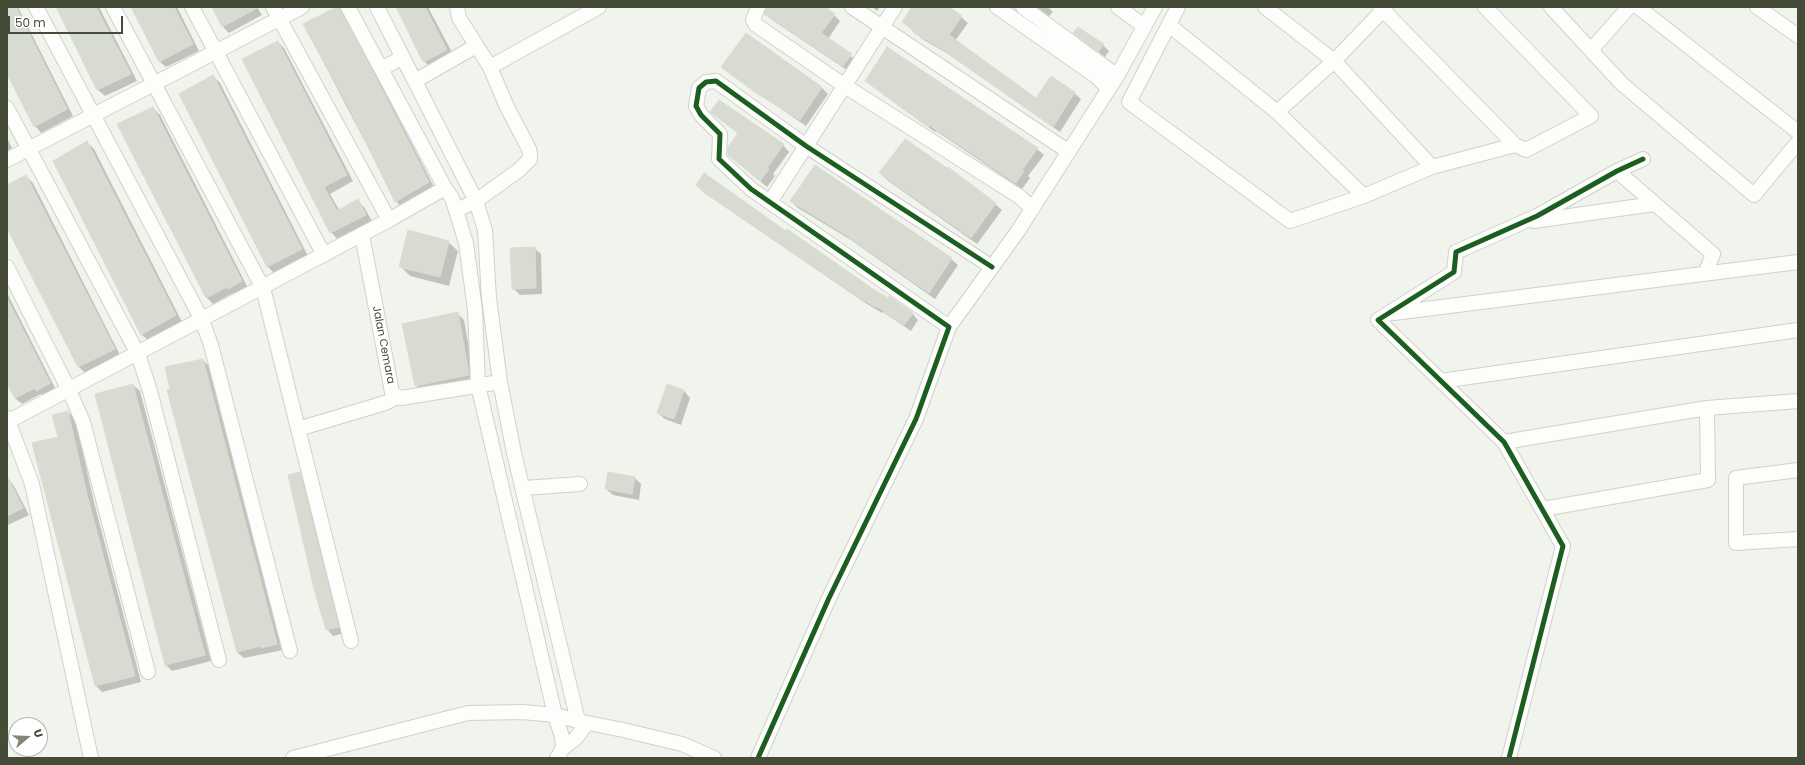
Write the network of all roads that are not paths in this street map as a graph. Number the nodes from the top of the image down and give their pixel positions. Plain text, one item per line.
1 (36, 7) edge
2 (113, 7) edge
3 (192, 7) edge
4 (302, 7) edge
5 (348, 7) edge
6 (377, 7) edge
7 (456, 7) edge
8 (599, 7) edge
9 (758, 7) edge
10 (852, 7) edge
11 (895, 7) edge
12 (997, 7) edge
13 (1023, 7) edge
14 (1118, 7) edge
15 (1155, 7) edge
16 (1264, 7) edge
17 (1485, 7) edge
18 (1551, 7) edge
19 (1629, 7) edge
20 (1638, 7) edge
21 (1757, 7) edge
22 (1383, 8) edge
23 (276, 13) edge
24 (1173, 17) edge
25 (1014, 19) junction
26 (882, 28) junction
27 (1143, 28) junction
28 (1798, 36) edge
29 (1160, 42) junction
30 (476, 46) junction
31 (1591, 50) junction
32 (216, 51) junction
33 (402, 57) junction
34 (1334, 61) junction
35 (490, 67) junction
36 (381, 69) junction
37 (1117, 76) junction
38 (415, 81) junction
39 (154, 83) junction
40 (845, 86) junction
41 (1109, 88) junction
42 (7, 108) edge
43 (1276, 112) junction
44 (92, 116) junction
45 (1798, 132) edge
46 (1798, 142) edge
47 (1515, 144) junction
48 (806, 146) junction
49 (28, 149) junction
50 (1068, 152) junction
51 (1643, 159) dead end
52 (7, 160) edge
53 (1432, 167) junction
54 (1617, 171) junction
55 (445, 188) junction
56 (1364, 196) junction
57 (476, 201) junction
58 (770, 202) junction
59 (1654, 204) junction
60 (1032, 208) junction
61 (457, 210) junction
62 (389, 220) junction
63 (1521, 223) junction
64 (362, 235) junction
65 (324, 255) junction
66 (1798, 262) edge
67 (7, 267) edge
68 (992, 267) junction
69 (1705, 274) junction
70 (263, 288) junction
71 (1389, 313) junction
72 (202, 320) junction
73 (949, 327) junction
74 (1798, 330) edge
75 (138, 354) junction
76 (1441, 381) junction
77 (500, 382) junction
78 (478, 385) junction
79 (69, 390) junction
80 (397, 397) junction
81 (1798, 401) edge
82 (1707, 408) junction
83 (8, 420) edge
84 (298, 429) junction
85 (1504, 442) junction
86 (1798, 470) edge
87 (580, 484) dead end
88 (524, 488) junction
89 (1543, 509) junction
90 (1798, 539) edge
91 (351, 641) dead end
92 (290, 651) dead end
93 (218, 660) dead end
94 (148, 672) dead end
95 (555, 714) junction
96 (582, 722) junction
97 (561, 754) edge
98 (91, 758) edge
99 (293, 758) edge
100 (714, 758) edge
101 (758, 758) edge
102 (1509, 758) edge

1 - 44 street
2 - 39 street
3 - 32 street
4 - 23 street
5 - 36 street
6 - 33 street
7 - 30 street
8 - 35 street
9 - 40 street
10 - 26 street
11 - 26 street
12 - 25 street
13 - 25 street
13 - 37 street
14 - 27 street
15 - 24 street
15 - 27 street
16 - 34 street
17 - 47 street
18 - 31 street
19 - 31 street
20 - 45 street
21 - 28 street
22 - 34 street
22 - 47 street
23 - 32 street
23 - 62 street
24 - 29 street
24 - 43 street
25 - 41 street
26 - 40 street
26 - 50 street
27 - 29 street
27 - 37 street
29 - 56 street
30 - 35 street
30 - 38 street
31 - 46 street
32 - 39 street
32 - 65 street
33 - 36 street
33 - 38 street
34 - 43 street
34 - 53 street
35 - 57 street
36 - 55 street
37 - 41 street
38 - 57 street
39 - 44 street
39 - 70 street
40 - 48 street
40 - 60 street
41 - 50 street
42 - 49 street
43 - 56 street
44 - 49 street
44 - 72 street
47 - 53 street
48 - 58 street
48 - 58 street
48 - 68 street
49 - 52 street
49 - 75 street
50 - 60 street
51 - 54 street
53 - 56 street
54 - 59 street
54 - 63 street
55 - 61 street
55 - 62 street
57 - 61 street
57 - 77 street
58 - 73 street
59 - 63 street
59 - 69 street
60 - 68 street
61 - 78 street
62 - 64 street
63 - 71 street
64 - 65 street
64 - 80 street, Jalan Cemara
65 - 70 street
66 - 69 street
67 - 79 street
68 - 73 street
69 - 71 street
70 - 72 street
70 - 84 street
71 - 76 street
72 - 75 street
72 - 92 street
73 - 101 street
74 - 76 street
75 - 79 street
75 - 93 street
76 - 85 street
77 - 78 street, Jalan Cemara
77 - 88 street
78 - 80 street, Jalan Cemara
78 - 95 street
79 - 83 street
79 - 94 street
80 - 84 street
81 - 82 street
82 - 85 street
82 - 89 street
83 - 98 street
84 - 91 street
85 - 89 street
86 - 90 street
87 - 88 street
88 - 96 street
89 - 102 street
95 - 96 street
95 - 97 street
95 - 99 street
96 - 97 street
96 - 100 street

